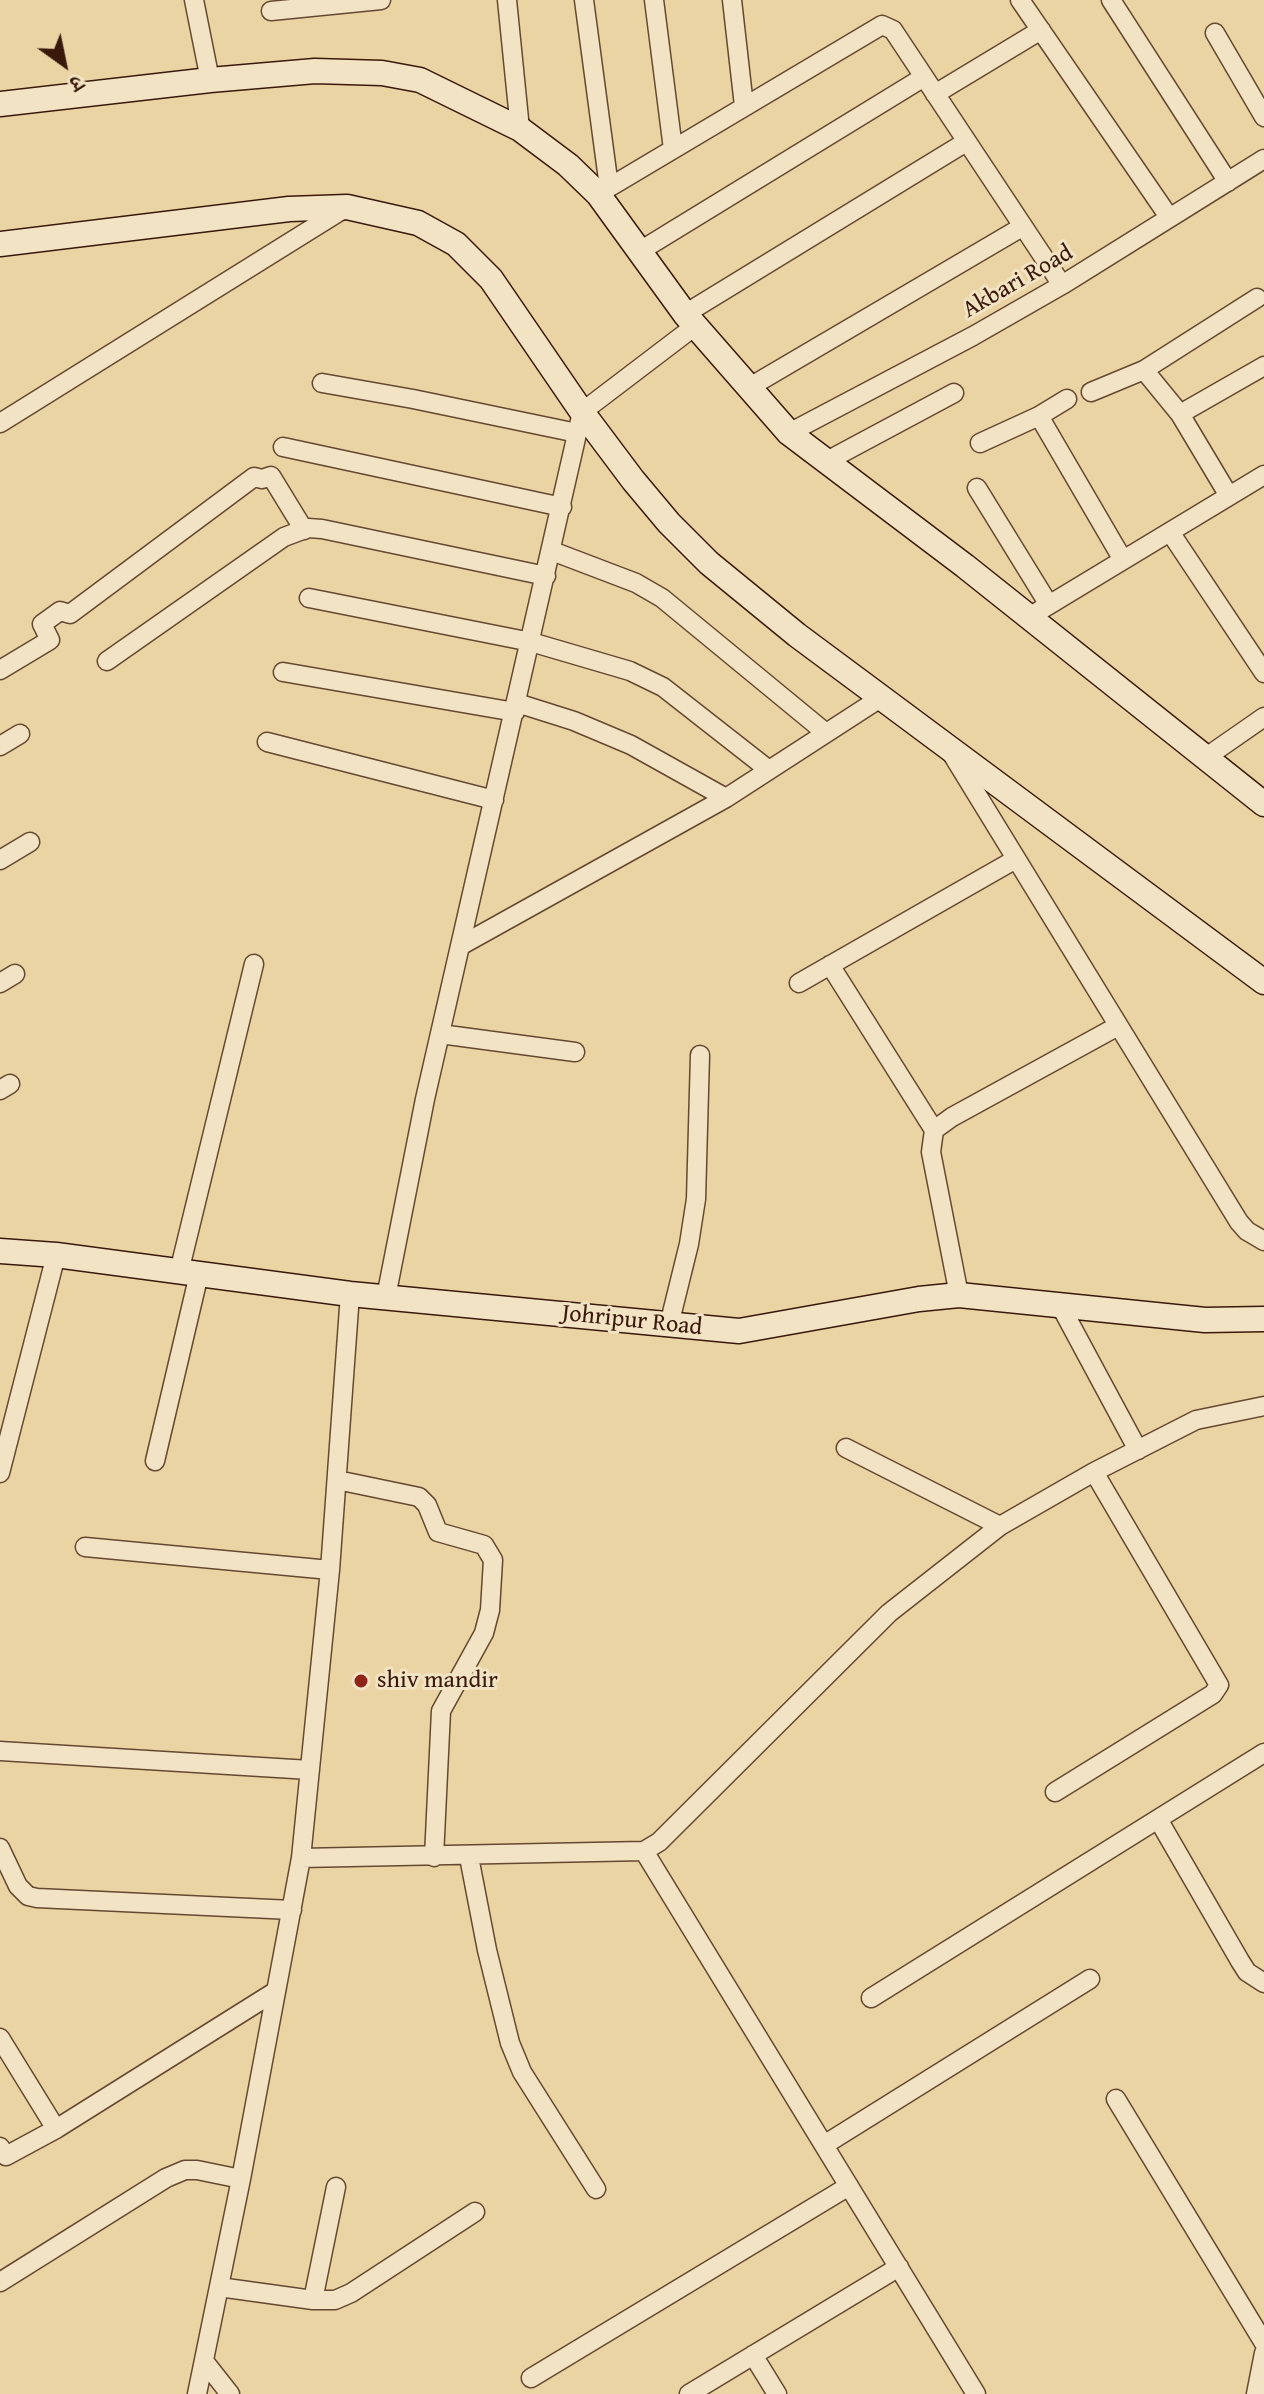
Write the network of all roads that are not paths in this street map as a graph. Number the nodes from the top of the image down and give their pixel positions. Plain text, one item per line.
1 (194, 0) edge
2 (381, 0) edge
3 (507, 0) edge
4 (584, 0) edge
5 (654, 0) edge
6 (732, 0) edge
7 (1020, 0) edge
8 (1111, 0) edge
9 (306, 4) edge
10 (271, 11) dead end
11 (1041, 30) junction
12 (1215, 33) dead end
13 (924, 77) junction
14 (210, 80) junction
15 (935, 94) junction
16 (0, 104) edge
17 (744, 106) junction
18 (1264, 117) edge
19 (520, 129) junction
20 (966, 142) junction
21 (673, 149) junction
22 (1264, 159) edge
23 (1228, 182) junction
24 (603, 191) junction
25 (347, 207) junction
26 (1169, 217) junction
27 (1022, 227) junction
28 (0, 244) edge
29 (640, 251) junction
30 (1062, 285) junction
31 (1257, 298) dead end
32 (690, 320) junction
33 (1264, 366) edge
34 (1144, 370) junction
35 (322, 383) dead end
36 (748, 388) junction
37 (1091, 392) dead end
38 (954, 393) dead end
39 (1067, 399) dead end
40 (1180, 414) junction
41 (1039, 416) junction
42 (0, 423) edge
43 (579, 423) junction
44 (789, 433) junction
45 (980, 443) dead end
46 (283, 447) dead end
47 (827, 461) junction
48 (1264, 475) edge
49 (977, 488) dead end
50 (1229, 496) junction
51 (562, 507) junction
52 (304, 530) junction
53 (1170, 532) junction
54 (552, 551) junction
55 (1123, 560) junction
56 (546, 576) junction
57 (309, 598) dead end
58 (1039, 611) junction
59 (531, 642) junction
60 (107, 661) dead end
61 (0, 670) edge
62 (283, 672) dead end
63 (1264, 673) edge
64 (882, 697) junction
65 (516, 707) junction
66 (1264, 717) edge
67 (826, 733) junction
68 (20, 734) dead end
69 (267, 742) dead end
70 (945, 743) junction
71 (0, 746) edge
72 (1205, 758) junction
73 (769, 770) junction
74 (726, 798) junction
75 (494, 800) junction
76 (1264, 804) edge
77 (30, 842) dead end
78 (1016, 859) junction
79 (0, 860) edge
80 (460, 946) junction
81 (254, 964) dead end
82 (830, 965) junction
83 (1264, 982) edge
84 (799, 983) dead end
85 (1118, 1026) junction
86 (440, 1034) junction
87 (575, 1052) dead end
88 (700, 1055) dead end
89 (934, 1130) junction
90 (1264, 1241) edge
91 (0, 1251) edge
92 (56, 1255) junction
93 (189, 1273) junction
94 (350, 1294) junction
95 (959, 1295) junction
96 (386, 1297) junction
97 (1060, 1305) junction
98 (1264, 1319) edge
99 (669, 1325) junction
100 (1263, 1409) edge
101 (846, 1448) dead end
102 (1138, 1450) junction
103 (155, 1461) dead end
104 (1094, 1472) junction
105 (0, 1473) edge
106 (337, 1480) junction
107 (1000, 1526) junction
108 (85, 1547) dead end
109 (330, 1570) junction
110 (0, 1751) edge
111 (1264, 1753) edge
112 (310, 1770) junction
113 (1055, 1792) dead end
114 (1158, 1819) junction
115 (0, 1848) edge
116 (644, 1851) junction
117 (434, 1857) junction
118 (469, 1857) junction
119 (301, 1858) junction
120 (292, 1910) junction
121 (1090, 1979) dead end
122 (1264, 1983) edge
123 (276, 1991) junction
124 (871, 1998) dead end
125 (0, 2038) edge
126 (1116, 2099) dead end
127 (56, 2129) junction
128 (824, 2145) junction
129 (0, 2147) edge
130 (241, 2179) junction
131 (849, 2186) junction
132 (336, 2187) dead end
133 (596, 2189) dead end
134 (475, 2212) dead end
135 (899, 2267) junction
136 (0, 2282) edge
137 (219, 2287) junction
138 (313, 2300) junction
139 (1264, 2343) edge
140 (1264, 2353) edge
141 (753, 2355) junction
142 (204, 2361) junction
143 (531, 2378) dead end
144 (197, 2394) edge
145 (230, 2394) edge
146 (689, 2394) edge
147 (777, 2394) edge
148 (976, 2394) edge
149 (1256, 2394) edge

1 - 14 street
2 - 9 street
3 - 19 street
4 - 24 street
5 - 21 street
6 - 17 street
7 - 11 street
8 - 23 street
9 - 10 street
11 - 15 street
11 - 26 street
12 - 18 street
13 - 15 street
13 - 17 street
13 - 29 street
14 - 16 street
14 - 19 street
15 - 20 street
17 - 21 street
19 - 24 street
20 - 27 street
20 - 32 street
21 - 24 street
22 - 23 street, Akbari Road
23 - 26 street, Akbari Road
24 - 29 street
25 - 28 street
25 - 42 street
25 - 43 street
26 - 30 street, Akbari Road
27 - 30 street
27 - 36 street
29 - 32 street
30 - 44 street, Akbari Road
31 - 34 street
32 - 36 street
32 - 43 street
33 - 40 street
34 - 37 street
34 - 40 street
35 - 43 street
36 - 44 street
38 - 47 street
39 - 41 street
40 - 50 street
41 - 45 street
41 - 55 street
43 - 51 street
43 - 64 street
44 - 47 street
46 - 51 street
47 - 58 street
48 - 50 street
49 - 58 street
50 - 53 street
51 - 54 street
52 - 56 street
52 - 60 street
52 - 61 street
53 - 55 street
53 - 63 street
54 - 56 street
54 - 67 street
55 - 58 street
56 - 59 street
57 - 59 street
58 - 72 street
59 - 65 street
59 - 73 street
62 - 65 street
64 - 67 street
64 - 70 street
65 - 74 street
65 - 75 street
66 - 72 street
67 - 73 street
68 - 71 street
69 - 75 street
70 - 78 street
70 - 83 street
72 - 76 street
73 - 74 street
74 - 80 street
75 - 80 street
77 - 79 street
78 - 82 street
78 - 85 street
80 - 86 street
81 - 93 street
82 - 84 street
82 - 89 street
85 - 89 street
85 - 90 street
86 - 87 street
86 - 96 street
88 - 99 street
89 - 95 street
91 - 92 street, Johripur Road
92 - 93 street, Johripur Road
92 - 105 street
93 - 94 street, Johripur Road
93 - 103 street
94 - 96 street, Johripur Road
94 - 106 street
95 - 97 street, Johripur Road
95 - 99 street, Johripur Road
96 - 99 street, Johripur Road
97 - 98 street, Johripur Road
97 - 102 street
100 - 102 street
101 - 107 street
102 - 104 street
104 - 107 street
104 - 113 street
106 - 109 street
106 - 117 street
107 - 116 street
108 - 109 street
109 - 112 street
110 - 112 street
111 - 114 street
112 - 119 street
114 - 122 street
114 - 124 street
115 - 120 street
116 - 118 street
116 - 128 street
117 - 118 street
117 - 119 street
118 - 133 street
119 - 120 street
120 - 123 street
121 - 128 street
123 - 127 street
123 - 130 street
125 - 127 street
126 - 139 street
127 - 129 street
128 - 131 street
130 - 136 street
130 - 137 street
131 - 135 street
131 - 143 street
132 - 138 street
134 - 138 street
135 - 141 street
135 - 148 street
137 - 138 street
137 - 142 street
140 - 149 street
141 - 146 street
141 - 147 street
142 - 144 street
142 - 145 street

